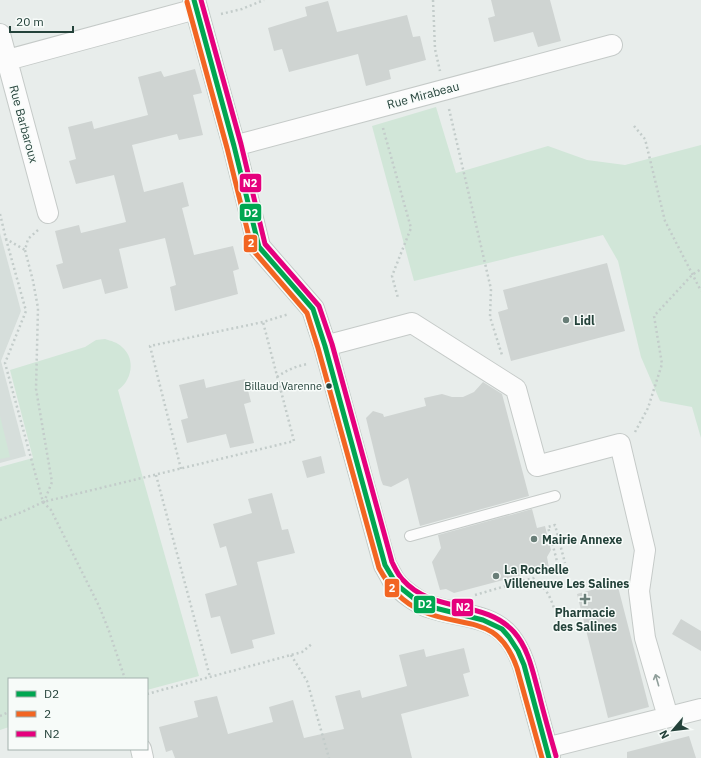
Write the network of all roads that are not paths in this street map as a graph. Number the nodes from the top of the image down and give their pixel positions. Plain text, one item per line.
1 (196, 9) edge
2 (0, 34) edge
3 (612, 45) dead end
4 (3, 61) edge
5 (234, 146) junction
6 (48, 213) road end
7 (328, 356) junction
8 (555, 496) dead end
9 (410, 536) dead end
10 (701, 709) edge
11 (668, 718) junction
12 (548, 753) edge

1 - 4 street
1 - 5 street
2 - 4 street, Rue Barbaroux
3 - 5 street, Rue Mirabeau
4 - 6 street, Rue Barbaroux
5 - 7 street
11 -> 7 street
7 - 12 street
8 - 9 lane
10 - 11 street
11 - 12 street

